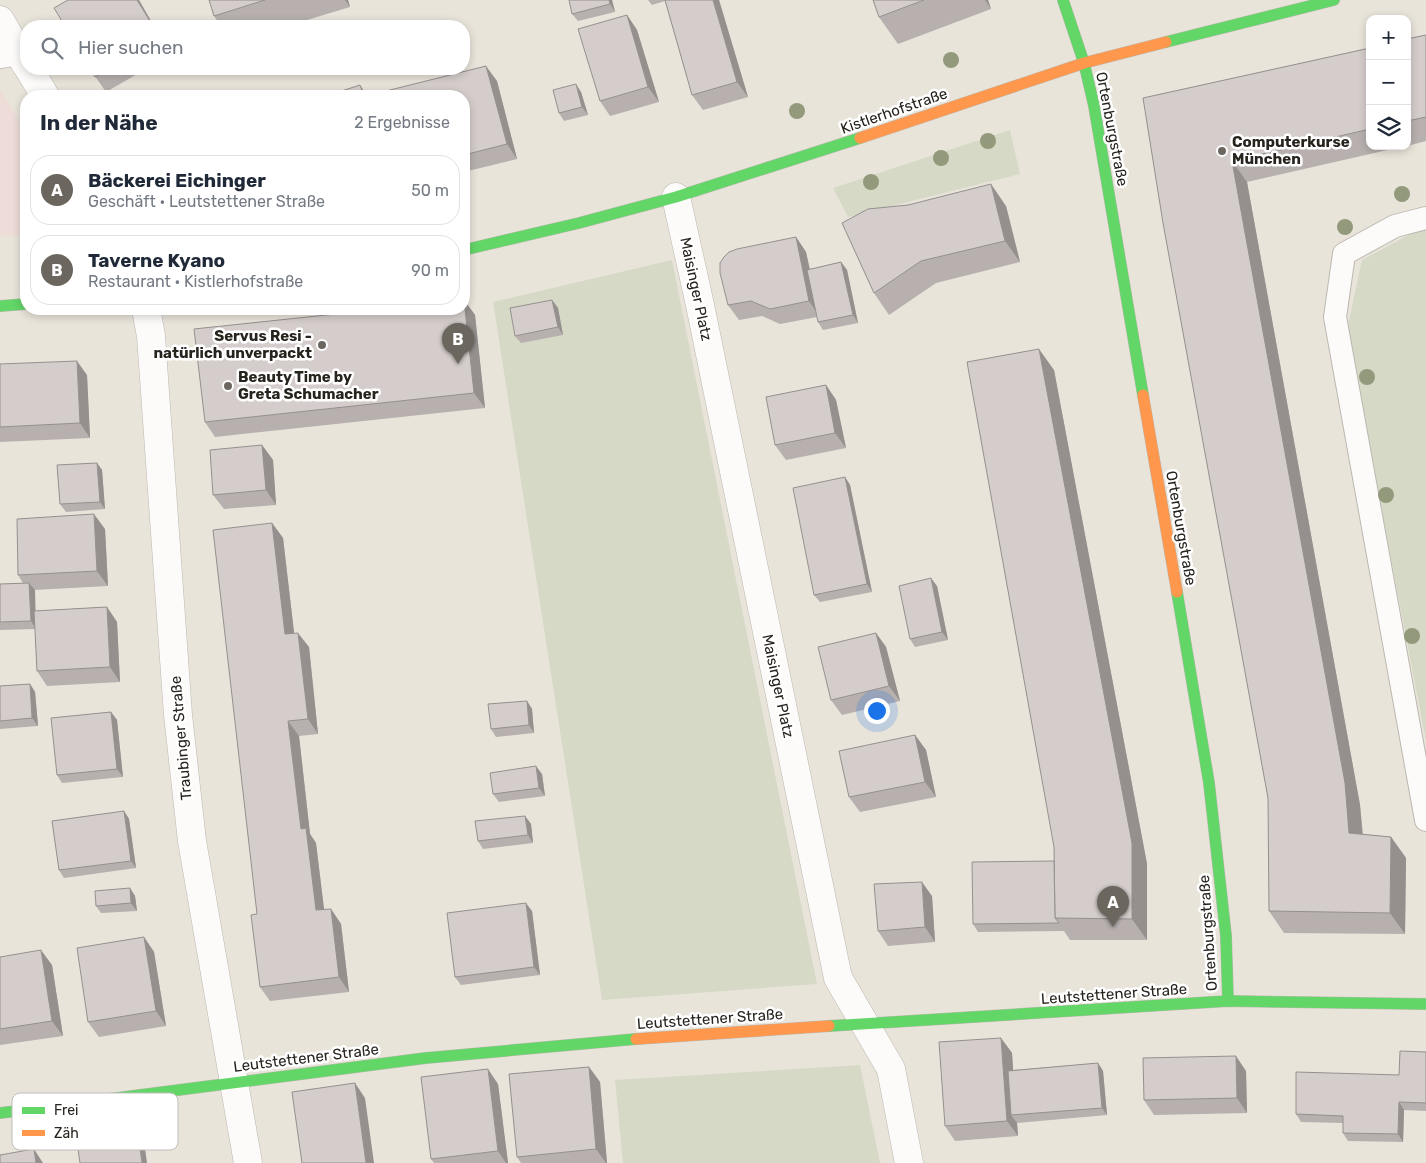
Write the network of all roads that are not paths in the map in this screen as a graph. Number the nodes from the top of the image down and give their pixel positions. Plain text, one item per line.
1 (1063, 0) edge
2 (1334, 0) edge
3 (0, 20) edge
4 (19, 61) edge
5 (1084, 63) junction
6 (29, 75) edge
7 (41, 90) edge
8 (676, 197) junction
9 (1426, 218) edge
10 (470, 249) edge
11 (20, 304) edge
12 (0, 306) edge
13 (147, 315) edge
14 (1426, 820) edge
15 (1228, 1002) junction
16 (1426, 1004) edge
17 (865, 1024) junction
18 (234, 1082) junction
19 (151, 1093) edge
20 (248, 1163) edge
21 (909, 1163) edge

1 - 5 street, Ortenburgstraße
2 - 5 street, Kistlerhofstraße
3 - 4 street
5 - 8 street, Kistlerhofstraße
5 - 15 street, Ortenburgstraße
6 - 7 street
8 - 10 street, Kistlerhofstraße
8 - 17 street, Maisinger Platz
9 - 14 lane
11 - 12 street
13 - 18 street, Traubinger Straße
15 - 16 street, Leutstettener Straße
15 - 17 street, Leutstettener Straße
17 - 18 street, Leutstettener Straße
17 - 21 street, Maisinger Platz
18 - 19 street, Leutstettener Straße
18 - 20 street, Traubinger Straße

